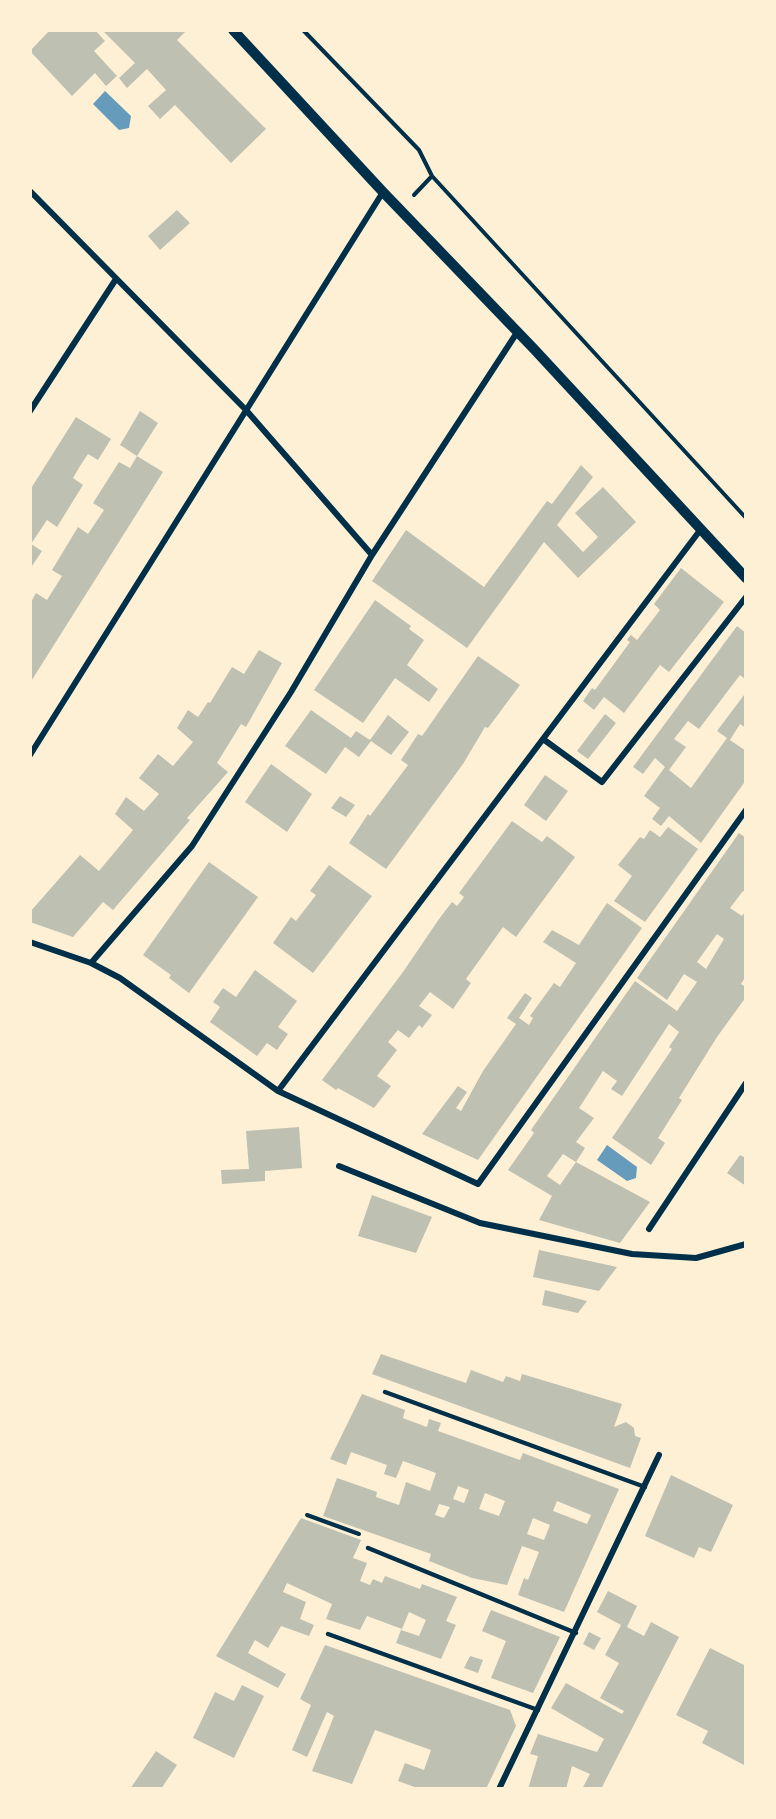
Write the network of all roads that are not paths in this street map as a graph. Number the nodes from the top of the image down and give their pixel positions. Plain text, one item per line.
1 (233, 30) edge
2 (30, 191) edge
3 (383, 192) junction
4 (116, 279) junction
5 (518, 332) junction
6 (246, 410) junction
7 (30, 411) edge
8 (701, 529) junction
9 (372, 555) junction
10 (746, 578) edge
11 (746, 597) edge
12 (543, 739) junction
13 (30, 755) edge
14 (746, 810) edge
15 (30, 942) edge
16 (91, 963) junction
17 (746, 1083) edge
18 (278, 1091) junction
19 (339, 1166) dead end
20 (649, 1229) dead end
21 (746, 1244) edge
22 (385, 1392) dead end
23 (659, 1455) dead end
24 (645, 1486) junction
25 (368, 1548) road end
26 (576, 1633) junction
27 (328, 1634) dead end
28 (538, 1710) junction
29 (499, 1789) edge

1 - 3 street
2 - 4 street
3 - 5 street
3 - 6 street
4 - 6 street
4 - 7 street
5 - 8 street
5 - 9 street
6 - 9 street
6 - 13 street
8 - 10 street
8 - 12 street
9 - 16 street
11 - 12 street
12 - 18 street
14 - 18 street
15 - 16 street
16 - 18 street
17 - 20 street
19 - 21 street
22 - 24 lane
23 - 24 street
24 - 26 street
25 - 26 lane
26 - 28 street
27 - 28 lane
28 - 29 street

